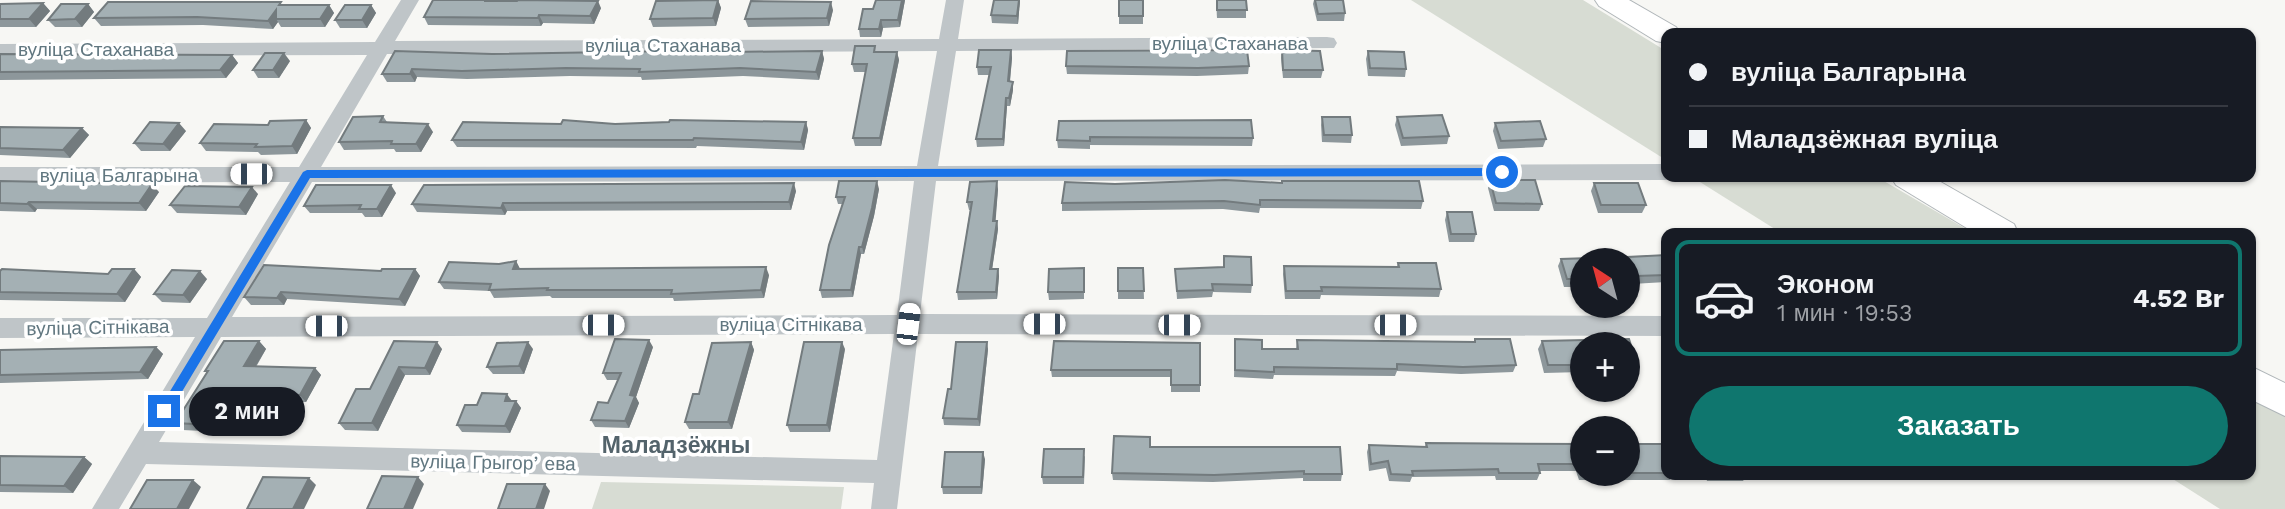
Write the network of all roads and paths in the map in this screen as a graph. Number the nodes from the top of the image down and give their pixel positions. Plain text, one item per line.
1 (410, 0) edge
2 (955, 0) edge
3 (1609, 0) edge
4 (1661, 31) edge
5 (947, 43) junction
6 (1327, 43) dead end
7 (383, 47) junction
8 (0, 50) edge
9 (1661, 172) edge
10 (307, 174) junction
11 (926, 174) junction
12 (0, 175) edge
13 (1915, 182) edge
14 (1994, 228) edge
15 (908, 324) junction
16 (215, 326) junction
17 (1661, 326) edge
18 (0, 328) edge
19 (2256, 384) edge
20 (2285, 401) edge
21 (138, 453) junction
22 (889, 472) junction
23 (105, 509) edge
24 (884, 509) edge

1 - 7 street
2 - 5 street
3 - 4 highway
5 - 6 street, вуліца Стаханава
5 - 7 street, вуліца Стаханава
5 - 11 street
7 - 8 street, вуліца Стаханава
7 - 10 street
9 - 11 street, вуліца Балгарына
10 - 11 street, вуліца Балгарына
10 - 12 street, вуліца Балгарына
10 - 16 street
11 - 15 street
13 - 14 highway
15 - 16 street, вуліца Сітнікава
15 - 17 street, вуліца Сітнікава
15 - 22 street
16 - 18 street, вуліца Сітнікава
16 - 21 street
19 - 20 highway
21 - 22 street, вуліца Грыгорʼева
21 - 23 street
22 - 24 street

